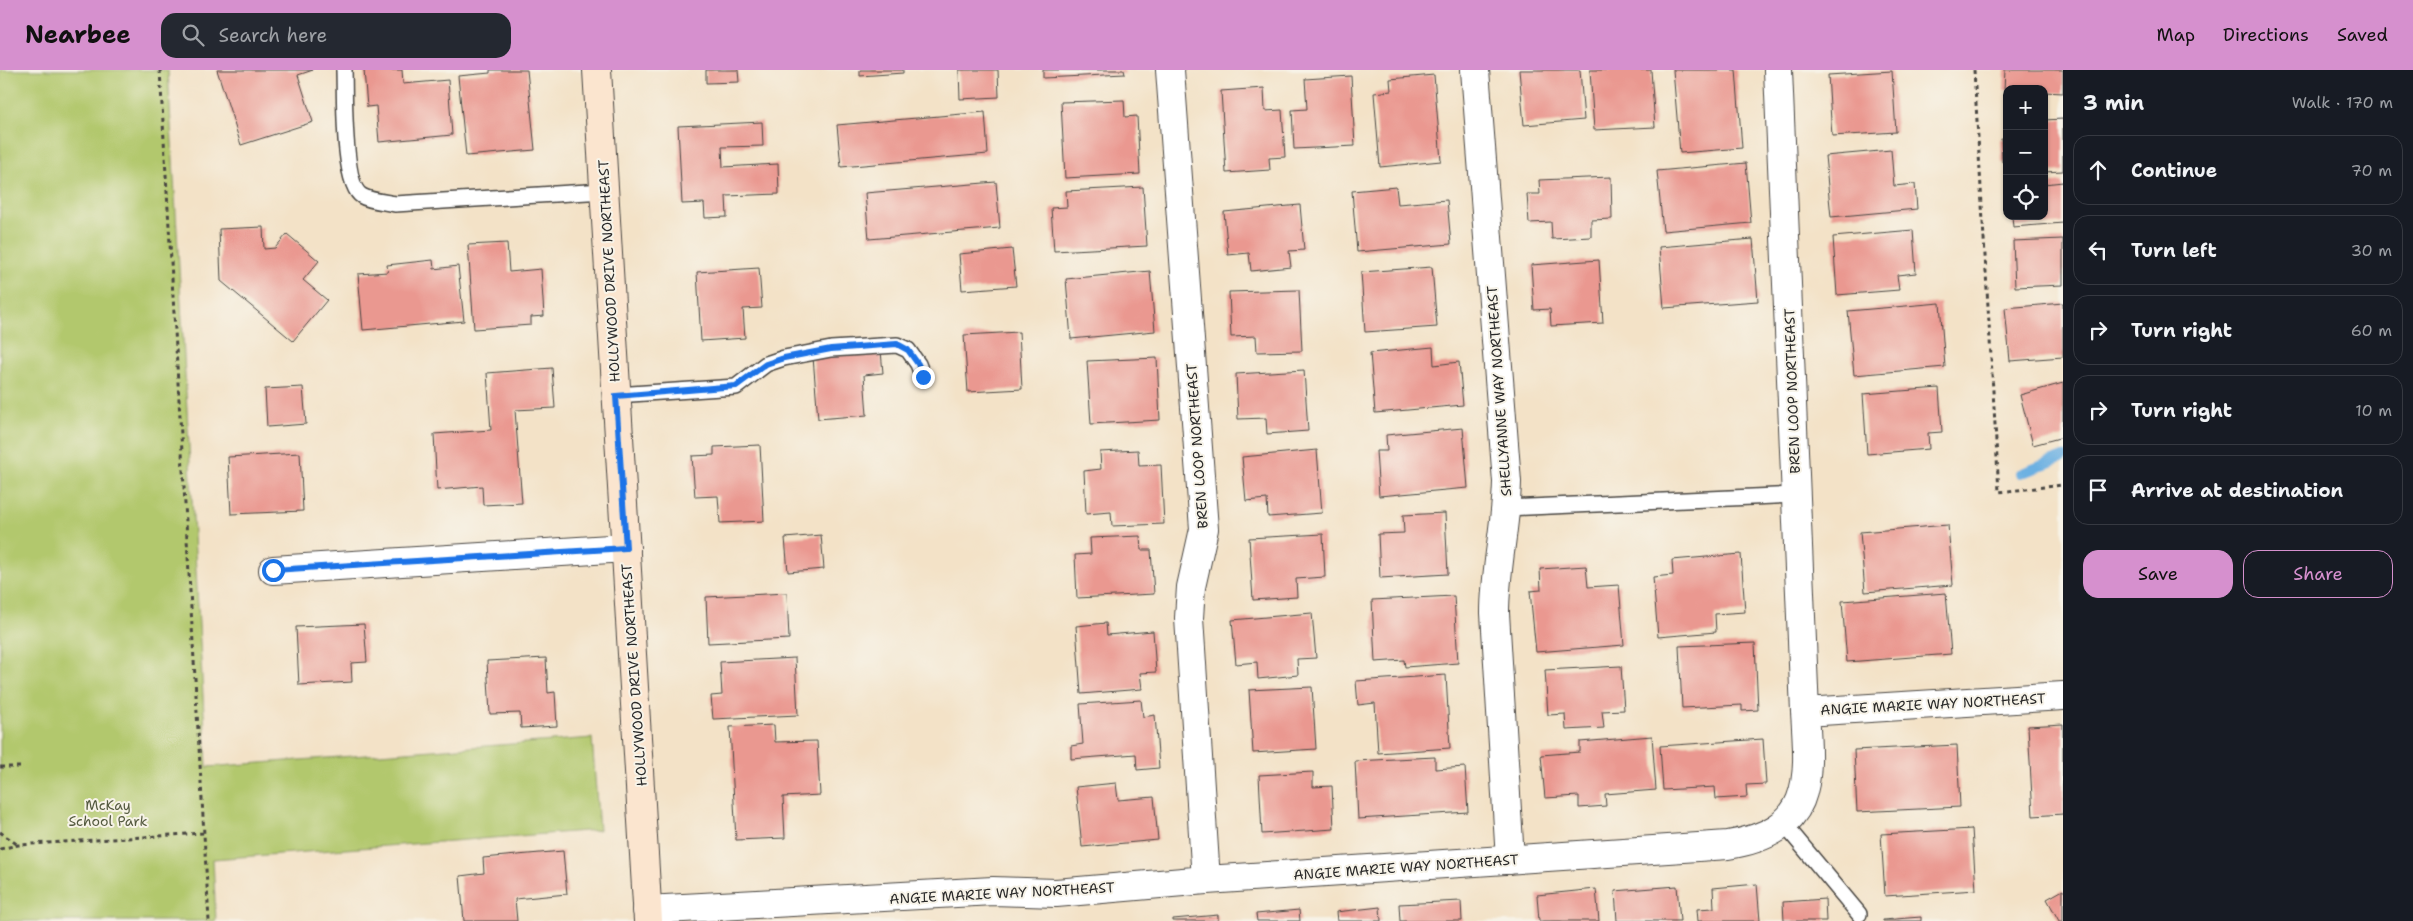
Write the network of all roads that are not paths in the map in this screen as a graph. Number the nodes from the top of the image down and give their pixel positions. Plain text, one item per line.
1 (344, 70) edge
2 (597, 70) edge
3 (1170, 70) edge
4 (1474, 70) edge
5 (1778, 70) edge
6 (604, 191) junction
7 (923, 377) dead end
8 (616, 396) junction
9 (1796, 494) junction
10 (1506, 508) junction
11 (626, 548) junction
12 (273, 570) dead end
13 (2063, 696) edge
14 (1806, 712) junction
15 (1784, 824) junction
16 (1510, 860) junction
17 (1206, 880) junction
18 (1858, 914) dead end
19 (647, 915) edge

1 - 6 lane
2 - 6 street, HOLLYWOOD DRIVE NORTHEAST
3 - 17 street, BREN LOOP NORTHEAST
4 - 10 street, SHELLYANNE WAY NORTHEAST
5 - 9 street, BREN LOOP NORTHEAST
6 - 8 street, HOLLYWOOD DRIVE NORTHEAST
7 - 8 lane
8 - 11 street, HOLLYWOOD DRIVE NORTHEAST
9 - 10 lane
9 - 14 street, BREN LOOP NORTHEAST
10 - 16 street, SHELLYANNE WAY NORTHEAST
11 - 12 street
11 - 19 street, HOLLYWOOD DRIVE NORTHEAST
13 - 14 street, ANGIE MARIE WAY NORTHEAST
14 - 15 street, ANGIE MARIE WAY NORTHEAST
15 - 16 street, ANGIE MARIE WAY NORTHEAST
15 - 18 lane
16 - 17 street, ANGIE MARIE WAY NORTHEAST
17 - 19 street, ANGIE MARIE WAY NORTHEAST

